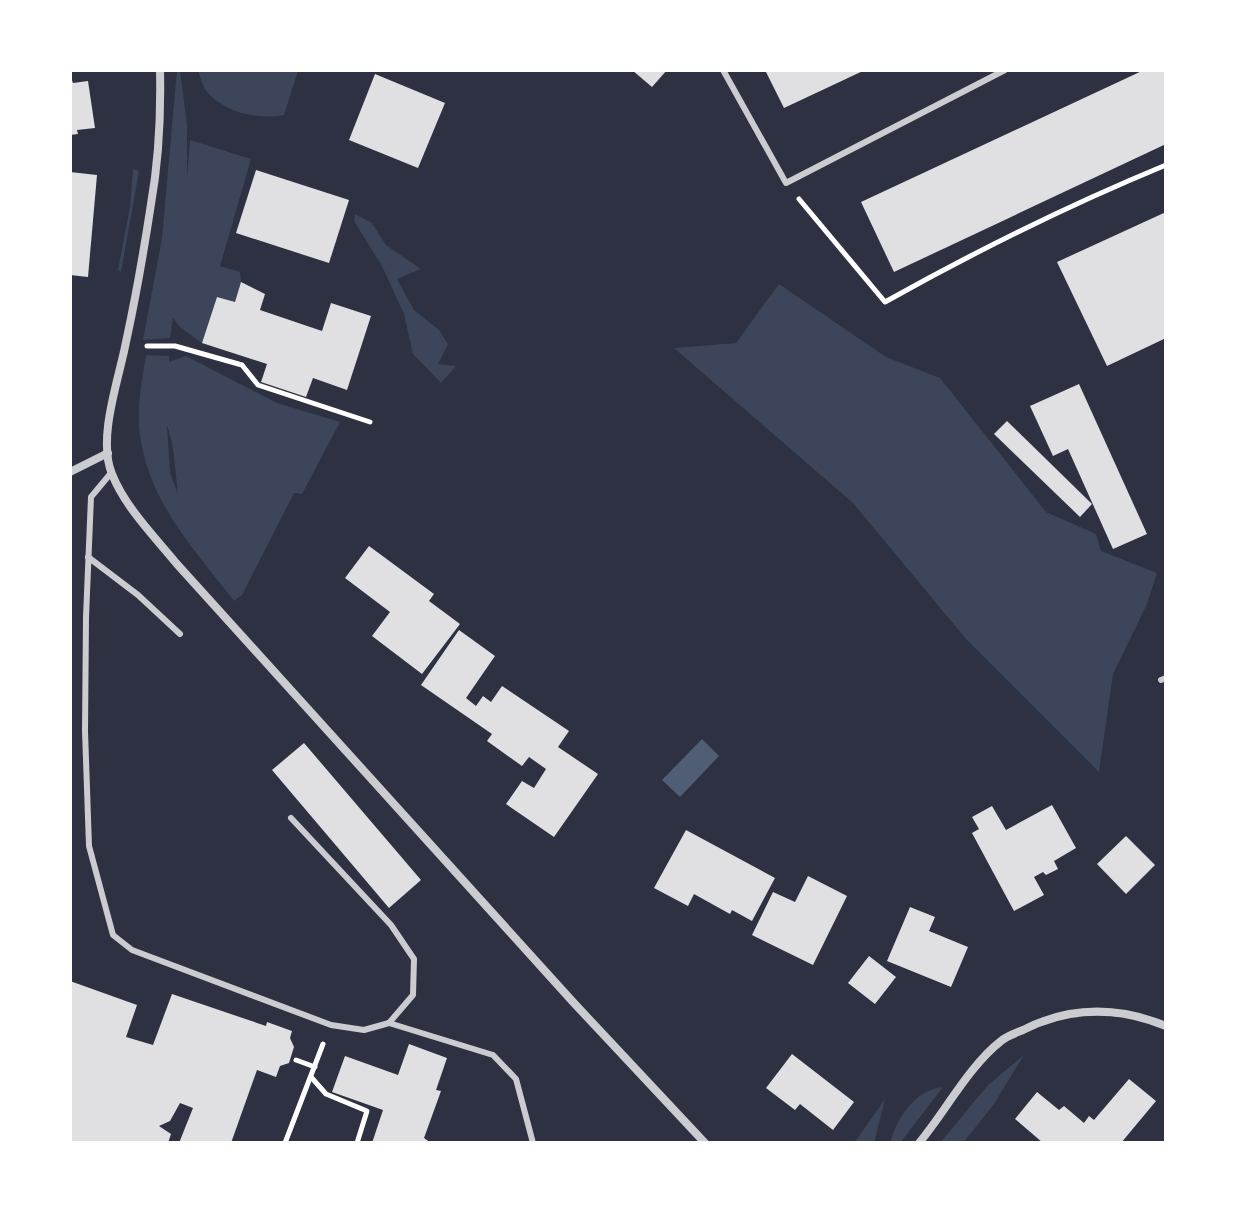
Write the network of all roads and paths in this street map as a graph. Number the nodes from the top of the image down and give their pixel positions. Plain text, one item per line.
1 (160, 70) edge
2 (723, 70) edge
3 (1005, 70) edge
4 (1166, 165) edge
5 (786, 183) junction
6 (152, 347) dead end
7 (370, 422) dead end
8 (108, 453) junction
9 (70, 472) edge
10 (111, 473) junction
11 (88, 557) junction
12 (180, 634) dead end
13 (291, 818) dead end
14 (389, 1023) junction
15 (331, 1025) junction
16 (1166, 1026) edge
17 (296, 1060) dead end
18 (315, 1067) junction
19 (311, 1077) junction
20 (285, 1143) edge
21 (357, 1143) edge
22 (533, 1143) edge
23 (705, 1143) edge
24 (919, 1143) edge

1 - 8 street
2 - 5 lane
3 - 5 lane
4 - 5 path
6 - 7 path
8 - 9 street
8 - 10 street
10 - 11 lane
10 - 23 street
11 - 12 lane
11 - 15 lane
13 - 14 lane
14 - 15 lane
14 - 22 lane
15 - 18 path
16 - 24 street
17 - 18 path
18 - 19 path
19 - 20 path
19 - 21 path

